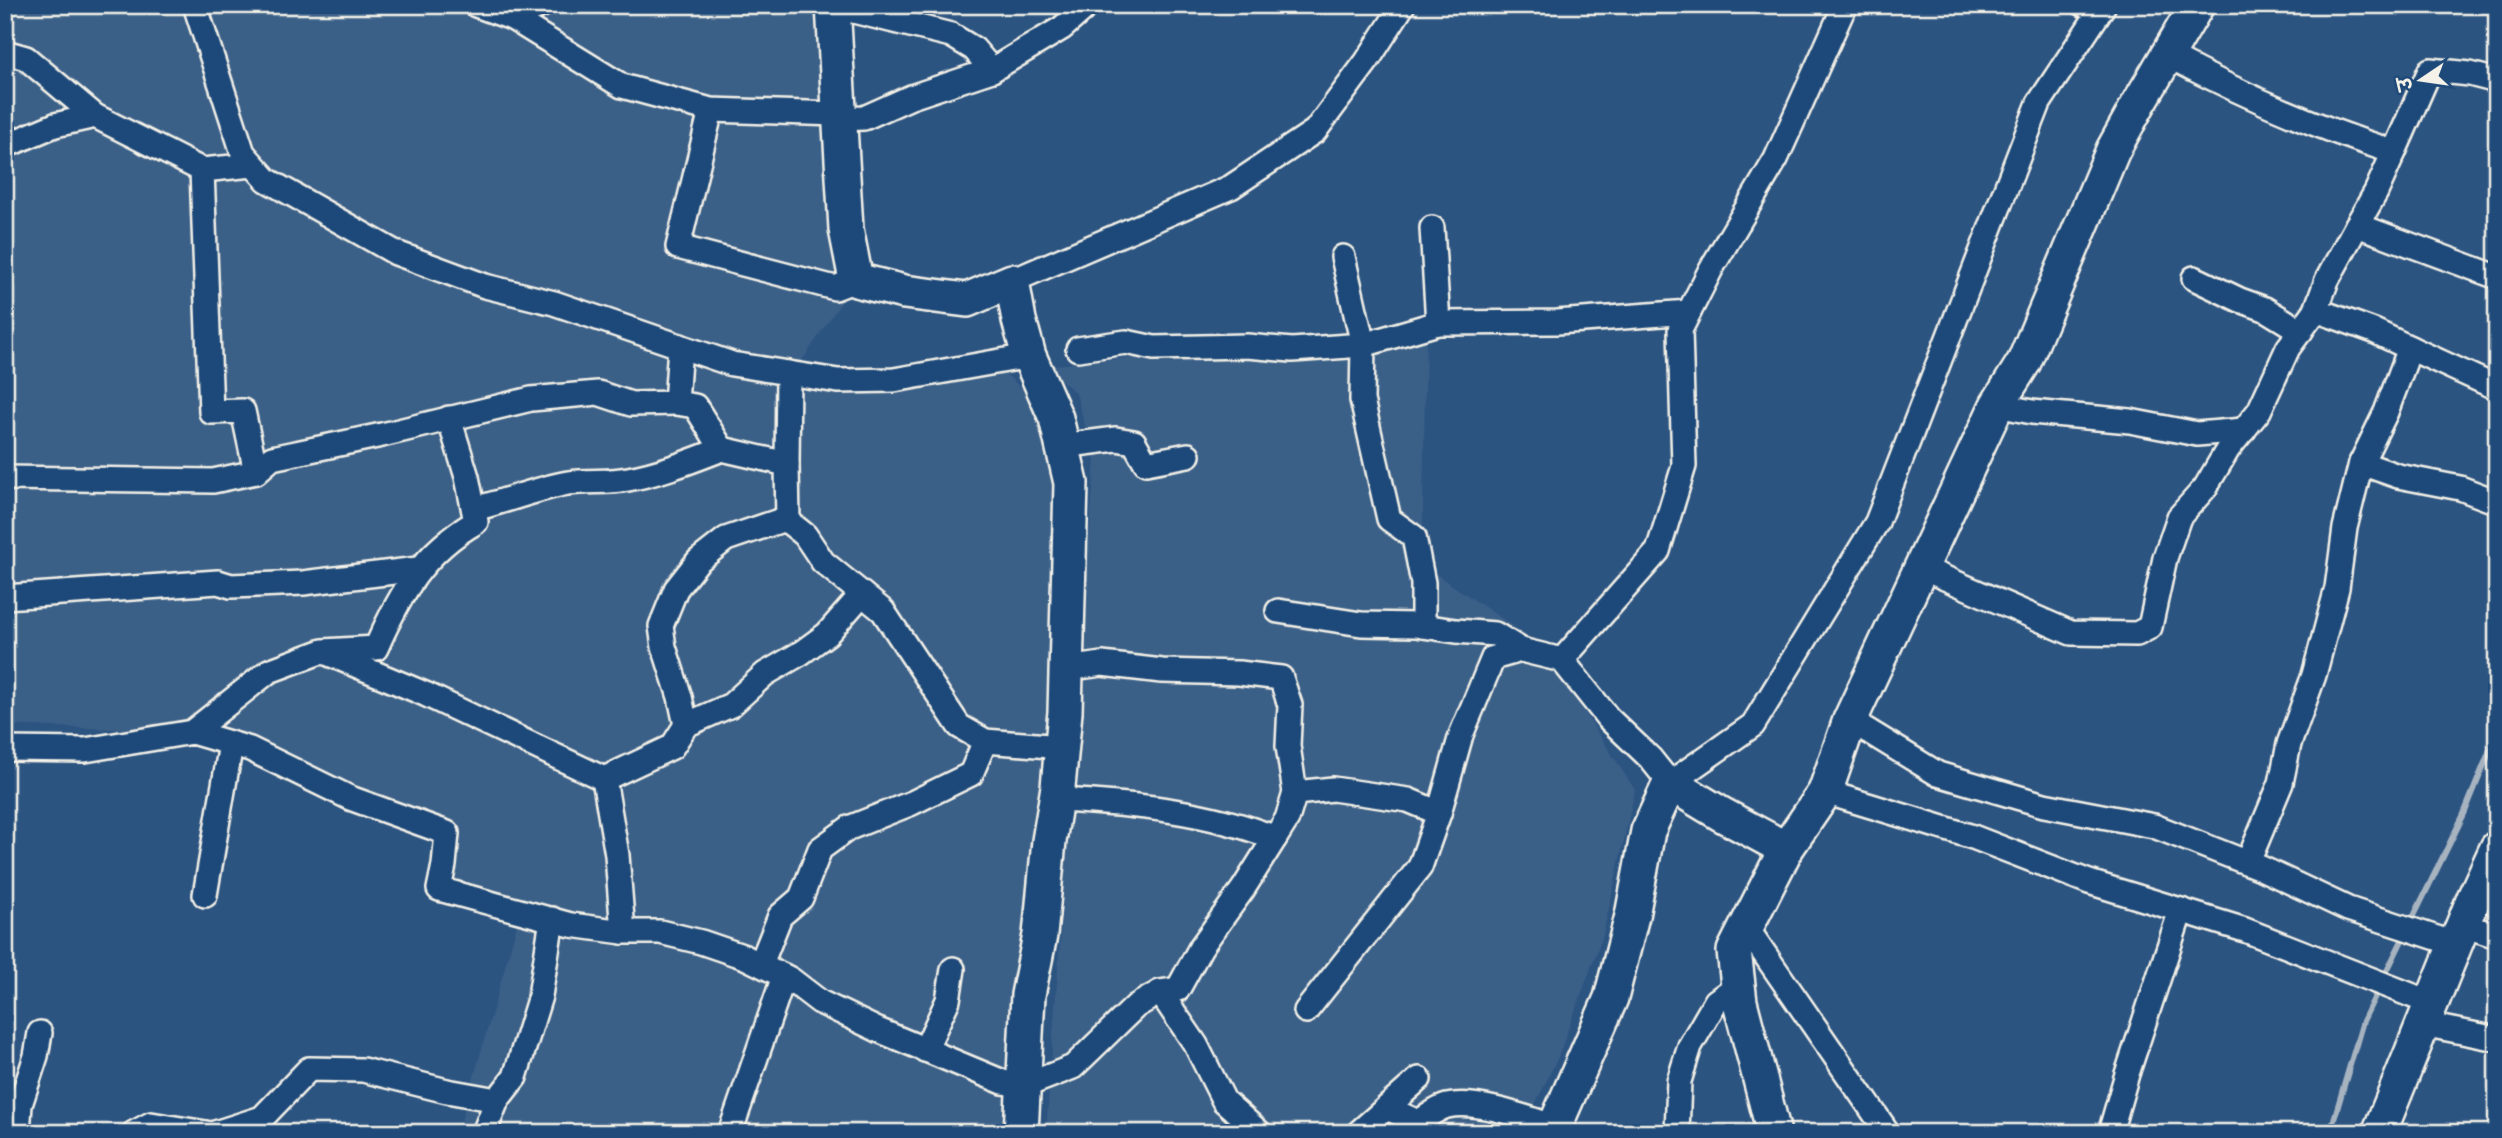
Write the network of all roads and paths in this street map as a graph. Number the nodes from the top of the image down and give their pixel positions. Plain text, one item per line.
1 (195, 5) edge
2 (476, 5) edge
3 (542, 5) edge
4 (1088, 5) edge
5 (1403, 5) edge
6 (1845, 5) edge
7 (2075, 5) edge
8 (2197, 5) edge
9 (833, 6) edge
10 (2100, 11) edge
11 (512, 19) junction
12 (5, 52) edge
13 (2167, 55) junction
14 (992, 71) junction
15 (2497, 81) edge
16 (711, 110) junction
17 (95, 116) junction
18 (839, 119) junction
19 (5, 146) edge
20 (2394, 152) junction
21 (253, 165) junction
22 (202, 170) junction
23 (2357, 225) junction
24 (1432, 228) dead end
25 (1343, 257) dead end
26 (2497, 277) edge
27 (2194, 278) dead end
28 (856, 280) junction
29 (1012, 281) junction
30 (2316, 310) junction
31 (1689, 312) junction
32 (1438, 323) junction
33 (2301, 331) junction
34 (1363, 345) junction
35 (680, 346) junction
36 (2410, 348) junction
37 (1078, 349) dead end
38 (1029, 356) junction
39 (788, 373) junction
40 (2497, 388) edge
41 (676, 403) junction
42 (1997, 405) junction
43 (449, 418) junction
44 (2244, 430) junction
45 (1062, 446) junction
46 (722, 449) junction
47 (1188, 455) dead end
48 (2361, 463) junction
49 (787, 464) junction
50 (256, 472) junction
51 (5, 478) edge
52 (2497, 502) edge
53 (474, 509) junction
54 (788, 522) junction
55 (1922, 568) junction
56 (418, 569) junction
57 (862, 594) junction
58 (5, 597) edge
59 (1278, 611) dead end
60 (1423, 626) junction
61 (1521, 650) junction
62 (323, 651) junction
63 (1562, 660) junction
64 (1066, 669) junction
65 (1850, 720) junction
66 (686, 725) junction
67 (192, 732) junction
68 (985, 741) junction
69 (232, 744) junction
70 (1062, 747) junction
71 (5, 749) edge
72 (604, 779) junction
73 (1670, 783) junction
74 (1825, 792) junction
75 (1295, 793) junction
76 (1439, 813) junction
77 (1053, 816) junction
78 (1275, 838) junction
79 (2497, 848) edge
80 (1786, 849) junction
81 (2248, 863) junction
82 (205, 895) dead end
83 (2181, 910) junction
84 (552, 919) junction
85 (1746, 927) junction
86 (623, 932) junction
87 (2459, 934) junction
88 (2497, 936) edge
89 (761, 964) junction
90 (953, 969) dead end
91 (784, 976) junction
92 (1738, 985) junction
93 (1160, 992) junction
94 (1306, 1011) dead end
95 (2427, 1014) junction
96 (40, 1033) dead end
97 (2497, 1039) edge
98 (925, 1050) junction
99 (1419, 1079) dead end
100 (1024, 1086) junction
101 (497, 1100) junction
102 (1387, 1108) junction
103 (1554, 1130) edge
104 (18, 1133) edge
105 (134, 1133) edge
106 (206, 1133) edge
107 (215, 1133) edge
108 (484, 1133) edge
109 (730, 1133) edge
110 (1021, 1133) edge
111 (1261, 1133) edge
112 (1358, 1133) edge
113 (1677, 1133) edge
114 (1774, 1133) edge
115 (1888, 1133) edge
116 (2110, 1133) edge
117 (2379, 1133) edge

1 - 21 street
2 - 11 street
3 - 11 street
4 - 14 street
5 - 29 street
6 - 31 street
7 - 10 lane
8 - 13 street
9 - 14 street
9 - 18 street
10 - 73 street
11 - 16 street
12 - 17 street
13 - 20 street
13 - 42 street
14 - 18 street
15 - 20 street
16 - 18 street
16 - 28 street
17 - 19 street
17 - 22 street
18 - 28 street
20 - 23 street
21 - 22 street
21 - 35 street
22 - 50 street
23 - 26 street
23 - 30 street
24 - 32 street
25 - 34 street
27 - 33 street
28 - 29 street
29 - 38 street
30 - 33 street
30 - 36 street
31 - 32 street
31 - 63 street
32 - 34 street
33 - 44 street
34 - 37 street
34 - 60 street
35 - 39 street
35 - 41 street
36 - 40 street
36 - 48 street
38 - 39 street
38 - 45 street
39 - 49 street
41 - 43 street
41 - 46 street
42 - 44 street
42 - 55 street
43 - 50 street
43 - 53 street
44 - 55 street
45 - 47 street
45 - 64 street
46 - 49 street
46 - 53 street
48 - 52 street
48 - 81 street
49 - 54 street
50 - 51 street
53 - 56 street
54 - 57 street
54 - 66 street
55 - 65 street
56 - 58 street
56 - 62 street
57 - 66 street
57 - 68 street
59 - 60 street
60 - 61 street
61 - 63 street
61 - 76 street
62 - 67 street
62 - 72 street
63 - 73 street
64 - 70 street
64 - 75 street
65 - 74 street
65 - 81 street
66 - 72 street
67 - 69 street
67 - 71 street
68 - 70 street
68 - 89 street
69 - 82 street
69 - 84 street
70 - 77 street
72 - 86 street
73 - 80 street
73 - 103 street
74 - 80 street
74 - 83 street
75 - 76 street
75 - 78 street
76 - 94 street
77 - 78 street
77 - 100 street
78 - 93 street
79 - 87 street
80 - 85 street
81 - 87 street
83 - 95 street
83 - 116 street
84 - 86 street
84 - 101 street
85 - 92 street
85 - 115 street
86 - 89 street
87 - 88 street
87 - 95 street
89 - 91 street
90 - 98 street
91 - 98 street
91 - 109 street
92 - 113 street
92 - 114 street
93 - 100 street
93 - 111 street
95 - 97 street
95 - 117 street
96 - 104 street
98 - 100 street
99 - 102 street
100 - 110 street
101 - 107 street
101 - 108 street
102 - 103 street
102 - 112 street
105 - 106 street

